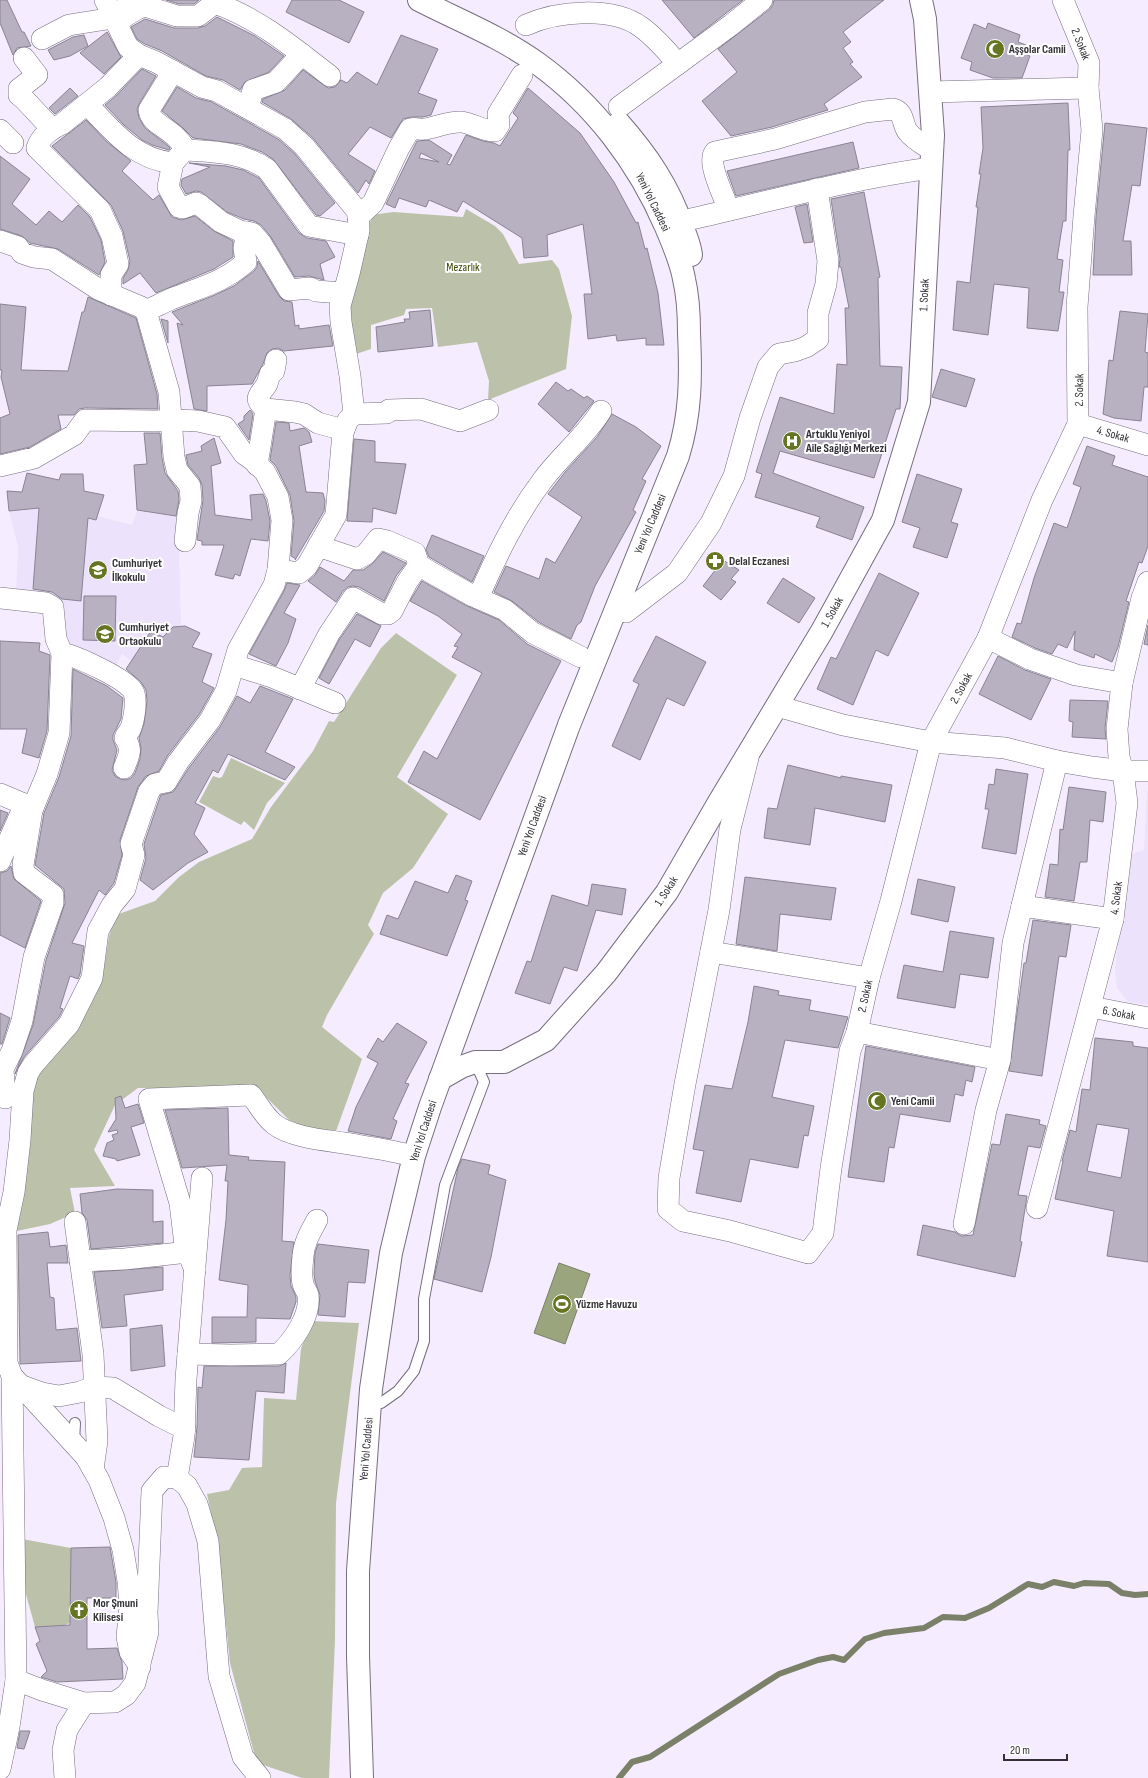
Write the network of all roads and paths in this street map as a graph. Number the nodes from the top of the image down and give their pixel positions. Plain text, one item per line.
1 (135, 0) edge
2 (419, 0) edge
3 (444, 0) edge
4 (762, 0) edge
5 (921, 0) edge
6 (1063, 0) edge
7 (112, 12) edge
8 (526, 25) dead end
9 (42, 39) dead end
10 (302, 54) junction
11 (139, 55) junction
12 (24, 58) dead end
13 (678, 64) junction
14 (173, 71) junction
15 (522, 75) dead end
16 (330, 76) dead end
17 (1088, 88) junction
18 (930, 92) junction
19 (87, 104) junction
20 (619, 107) dead end
21 (248, 108) junction
22 (52, 129) junction
23 (180, 156) junction
24 (931, 159) junction
25 (817, 189) junction
26 (729, 210) junction
27 (691, 219) dead end
28 (358, 226) junction
29 (247, 232) junction
30 (0, 241) edge
31 (111, 294) junction
32 (343, 294) junction
33 (146, 311) junction
34 (276, 360) dead end
35 (266, 409) junction
36 (488, 410) dead end
37 (601, 411) dead end
38 (171, 420) junction
39 (349, 422) junction
40 (1078, 424) junction
41 (1148, 444) edge
42 (257, 465) junction
43 (0, 466) edge
44 (185, 541) dead end
45 (318, 546) junction
46 (419, 565) junction
47 (278, 570) junction
48 (1148, 582) edge
49 (0, 598) edge
50 (478, 598) junction
51 (626, 612) junction
52 (988, 638) junction
53 (62, 653) junction
54 (581, 657) dead end
55 (234, 665) junction
56 (1122, 683) junction
57 (300, 689) junction
58 (335, 703) dead end
59 (777, 706) junction
60 (930, 742) junction
61 (750, 752) junction
62 (1057, 761) junction
63 (124, 768) dead end
64 (1123, 771) junction
65 (1148, 771) edge
66 (0, 794) edge
67 (29, 806) junction
68 (0, 861) edge
69 (1022, 906) junction
70 (1113, 919) junction
71 (711, 952) junction
72 (869, 978) junction
73 (1091, 1007) junction
74 (1148, 1018) edge
75 (857, 1032) junction
76 (5, 1052) edge
77 (1000, 1060) junction
78 (468, 1064) junction
79 (440, 1079) junction
80 (9, 1097) edge
81 (414, 1156) junction
82 (202, 1178) dead end
83 (1037, 1208) dead end
84 (317, 1220) dead end
85 (75, 1222) dead end
86 (964, 1224) dead end
87 (80, 1260) junction
88 (191, 1261) junction
89 (188, 1354) junction
90 (10, 1372) edge
91 (94, 1387) junction
92 (380, 1403) junction
93 (74, 1423) dead end
94 (184, 1429) junction
95 (73, 1444) junction
96 (93, 1469) junction
97 (177, 1478) junction
98 (7, 1521) edge
99 (140, 1668) junction
100 (16, 1680) junction
101 (84, 1703) junction
102 (5, 1727) edge
103 (0, 1768) edge
104 (65, 1778) edge
105 (260, 1778) edge
106 (362, 1778) edge
107 (376, 1778) edge

1 - 7 street
2 - 79 main road, Yeni Yol Caddesi
3 - 51 main road, Yeni Yol Caddesi
4 - 13 street
5 - 18 main road, 1. Sokak
6 - 17 street, 2. Sokak
7 - 9 street
7 - 10 street
7 - 11 street
8 - 13 street
10 - 16 street
10 - 21 street
11 - 14 street
11 - 19 street
12 - 22 street
13 - 20 street
14 - 21 street
14 - 23 street
15 - 28 street
17 - 18 street
17 - 40 street, 2. Sokak
18 - 24 main road, 1. Sokak
19 - 22 street
19 - 23 street
21 - 28 street
22 - 31 street
23 - 28 street
23 - 29 street
24 - 25 street
24 - 26 street
24 - 59 main road, 1. Sokak
25 - 26 street
25 - 51 street
26 - 27 street
28 - 32 street
29 - 32 street
29 - 33 street
30 - 31 street
31 - 33 street
32 - 39 street
33 - 38 street
34 - 35 street
35 - 39 street
35 - 42 street
36 - 39 street
37 - 50 street
38 - 42 street
38 - 43 street
38 - 44 street
39 - 45 street
40 - 41 street, 4. Sokak
40 - 52 street, 2. Sokak
42 - 47 street
45 - 46 street
45 - 47 street
46 - 50 street
46 - 57 street
47 - 55 street
48 - 56 street, 4. Sokak
49 - 53 street
50 - 54 street
51 - 78 main road, Yeni Yol Caddesi
52 - 56 street
52 - 60 street, 2. Sokak
53 - 63 street
53 - 67 street
55 - 57 street
55 - 80 street
56 - 64 street, 4. Sokak
57 - 58 street
59 - 60 street
59 - 61 main road, 1. Sokak
60 - 62 street
60 - 72 street, 2. Sokak
61 - 71 street
61 - 78 main road, 1. Sokak
62 - 64 street
62 - 69 street
64 - 65 street
64 - 70 street, 4. Sokak
66 - 67 street
67 - 68 street
67 - 76 street
69 - 70 street
69 - 77 street
70 - 73 street, 4. Sokak
71 - 72 street
71 - 75 street, 2. Sokak
72 - 75 street, 2. Sokak
73 - 74 street, 6. Sokak
73 - 83 street, 4. Sokak
75 - 77 street
76 - 80 street
77 - 86 street
78 - 79 main road
78 - 92 main road, Yeni Yol Caddesi
78 - 92 lane
79 - 81 main road, Yeni Yol Caddesi
80 - 90 street
81 - 88 street
81 - 106 main road, Yeni Yol Caddesi
82 - 88 street
84 - 89 street
85 - 87 street
87 - 88 street
87 - 91 street
88 - 89 street
89 - 94 street
90 - 91 street
90 - 95 street
90 - 98 street
91 - 94 street
91 - 96 street
92 - 107 main road, Yeni Yol Caddesi
93 - 95 lane
94 - 97 street
95 - 96 street
96 - 99 street
97 - 99 street
97 - 105 street
98 - 100 street
99 - 101 street
100 - 101 street
100 - 102 street
101 - 104 street
102 - 103 street

